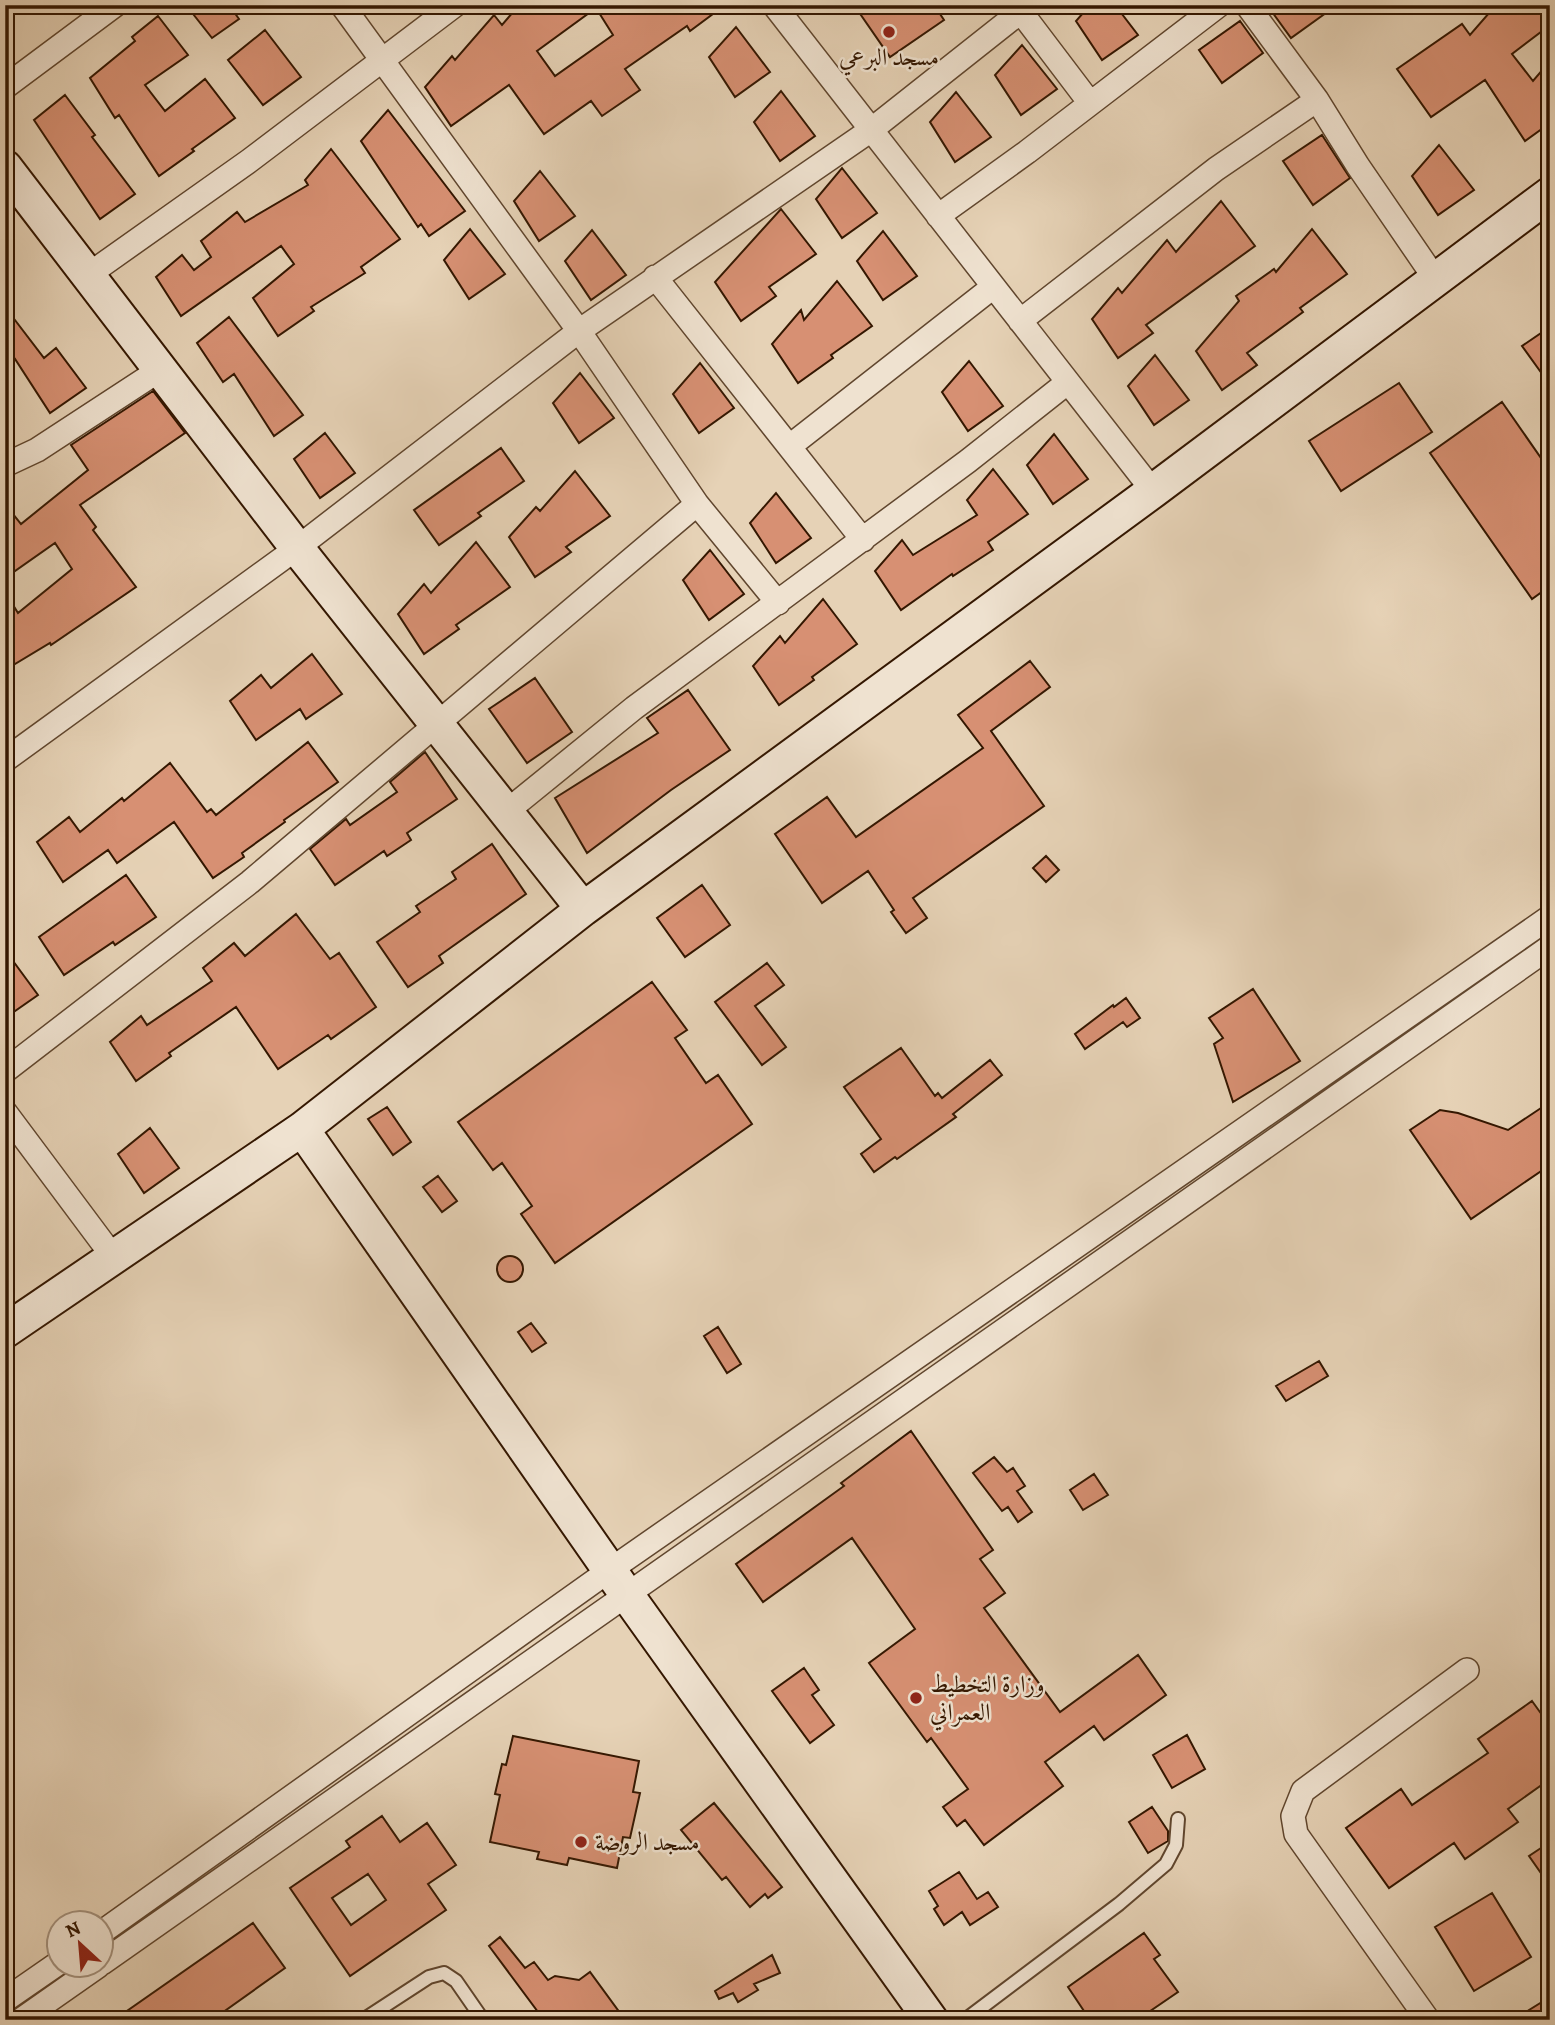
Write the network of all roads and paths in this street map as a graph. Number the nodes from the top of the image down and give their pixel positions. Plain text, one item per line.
1 (115, 5) edge
2 (342, 5) edge
3 (455, 5) edge
4 (774, 5) edge
5 (1219, 5) edge
6 (1247, 5) edge
7 (1025, 9) edge
8 (383, 60) junction
9 (5, 87) edge
10 (1317, 100) junction
11 (1090, 103) junction
12 (871, 130) junction
13 (5, 167) edge
14 (1550, 194) edge
15 (938, 216) junction
16 (88, 275) junction
17 (655, 277) junction
18 (1436, 280) junction
19 (993, 287) junction
20 (1020, 321) junction
21 (579, 331) junction
22 (161, 369) junction
23 (1068, 382) junction
24 (790, 446) junction
25 (5, 465) edge
26 (1153, 491) junction
27 (697, 504) junction
28 (863, 540) junction
29 (297, 548) junction
30 (778, 603) junction
31 (435, 724) junction
32 (5, 760) edge
33 (506, 812) junction
34 (583, 909) junction
35 (1550, 917) edge
36 (1550, 947) edge
37 (5, 1071) edge
38 (5, 1112) edge
39 (302, 1129) junction
40 (114, 1258) junction
41 (5, 1331) edge
42 (618, 1582) junction
43 (1467, 1670) dead end
44 (1178, 1819) dead end
45 (116, 1923) edge
46 (116, 1952) edge
47 (46, 1972) edge
48 (77, 1980) edge
49 (5, 2000) edge
50 (21, 2020) edge
51 (363, 2020) edge
52 (483, 2020) edge
53 (931, 2020) edge
54 (965, 2020) edge
55 (1428, 2020) edge

1 - 9 street
2 - 8 street
3 - 8 street
4 - 12 street
5 - 11 street
6 - 10 street
7 - 11 street
7 - 12 street
8 - 16 street
8 - 21 street
10 - 18 street
10 - 20 street
11 - 15 street
12 - 15 street
12 - 17 street
13 - 16 street
14 - 18 street
15 - 19 street
16 - 22 street
17 - 21 street
17 - 24 street
18 - 26 street
19 - 20 street
19 - 24 street
20 - 23 street
21 - 27 street
21 - 29 street
22 - 25 street
22 - 29 street
23 - 26 street
23 - 28 street
24 - 28 street
26 - 34 street
27 - 30 street
27 - 31 street
28 - 30 street
29 - 31 street
29 - 32 street
30 - 33 street
31 - 33 street
31 - 37 street
33 - 34 street
34 - 39 street
35 - 42 street
36 - 42 street
38 - 40 street
39 - 40 street
39 - 42 street
40 - 41 street
42 - 45 street
42 - 46 street
42 - 53 street
43 - 55 street
44 - 54 lane
47 - 49 street
48 - 50 street
51 - 52 lane

